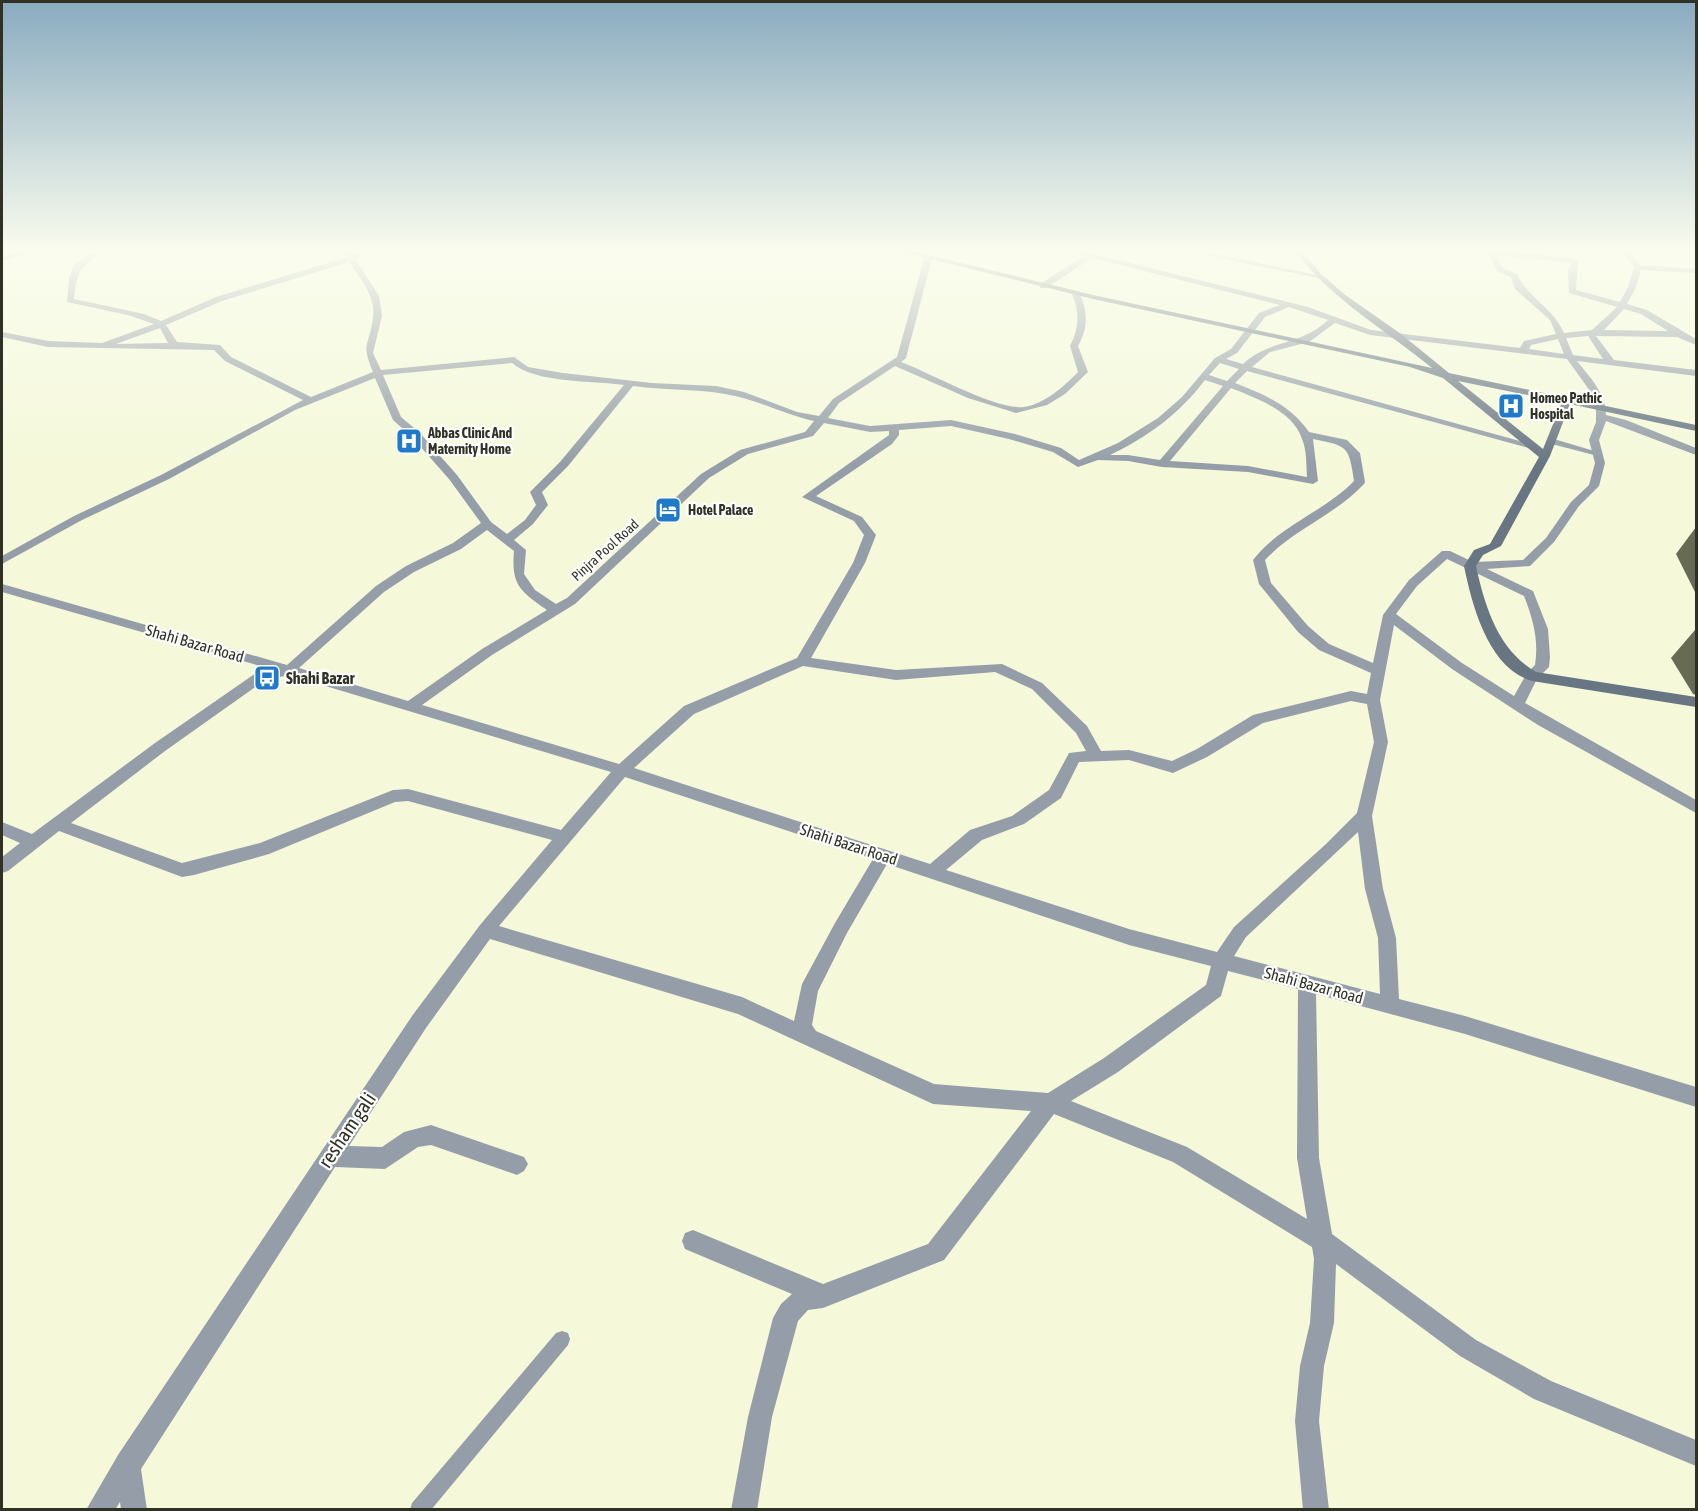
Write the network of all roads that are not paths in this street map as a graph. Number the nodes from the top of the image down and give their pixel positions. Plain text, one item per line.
1 (155, 323) edge
2 (166, 323) edge
3 (376, 323) edge
4 (910, 323) edge
5 (1082, 323) edge
6 (1206, 323) edge
7 (1255, 323) edge
8 (1330, 323) edge
9 (1344, 323) edge
10 (1379, 323) edge
11 (1555, 323) edge
12 (1607, 323) edge
13 (1661, 323) edge
14 (160, 325) junction
15 (1249, 332) junction
16 (1696, 333) edge
17 (1679, 334) junction
18 (1592, 335) junction
19 (2, 336) edge
20 (1398, 336) junction
21 (1559, 336) junction
22 (1696, 342) edge
23 (1299, 343) junction
24 (105, 345) junction
25 (174, 345) junction
26 (1524, 350) junction
27 (1569, 356) junction
28 (1218, 360) junction
29 (1610, 361) junction
30 (894, 362) junction
31 (1245, 368) junction
32 (380, 373) junction
33 (1696, 373) edge
34 (1444, 375) junction
35 (1203, 376) junction
36 (631, 383) junction
37 (1228, 384) junction
38 (1567, 399) junction
39 (311, 401) junction
40 (1601, 412) junction
41 (1632, 414) junction
42 (822, 418) junction
43 (1628, 425) junction
44 (894, 427) junction
45 (1696, 428) edge
46 (1306, 435) junction
47 (1551, 441) junction
48 (1533, 446) junction
49 (1696, 452) edge
50 (1598, 453) junction
51 (1545, 456) junction
52 (1094, 458) junction
53 (1162, 464) junction
54 (487, 524) junction
55 (507, 540) junction
56 (2, 561) edge
57 (1470, 566) junction
58 (2, 588) edge
59 (557, 611) junction
60 (1389, 615) junction
61 (802, 661) junction
62 (289, 670) junction
63 (1378, 671) junction
64 (1532, 676) junction
65 (1373, 700) junction
66 (1696, 702) edge
67 (1517, 704) junction
68 (409, 707) junction
69 (1096, 756) junction
70 (622, 770) junction
71 (1696, 807) edge
72 (1365, 816) junction
73 (57, 824) junction
74 (2, 828) edge
75 (564, 837) junction
76 (34, 842) junction
77 (882, 855) junction
78 (2, 866) edge
79 (932, 872) junction
80 (486, 930) junction
81 (1221, 961) junction
82 (1307, 984) junction
83 (1390, 1005) junction
84 (808, 1037) junction
85 (1696, 1097) edge
86 (1050, 1103) junction
87 (330, 1156) junction
88 (517, 1164) dead end
89 (693, 1241) dead end
90 (1323, 1241) junction
91 (823, 1296) junction
92 (562, 1340) dead end
93 (1696, 1452) edge
94 (127, 1464) junction
95 (99, 1509) edge
96 (134, 1509) edge
97 (419, 1509) edge
98 (744, 1509) edge
99 (1316, 1509) edge

1 - 14 street
2 - 14 street
3 - 32 street
4 - 30 street, Pinjra Pool Road
5 - 30 street
6 - 15 street
7 - 15 street
8 - 23 street
9 - 20 street
10 - 20 street
11 - 21 street
12 - 18 street
13 - 17 street
14 - 24 street
14 - 25 street
15 - 23 street
15 - 28 street
16 - 17 street
17 - 18 street
17 - 22 street
18 - 21 street
18 - 29 street
19 - 24 street
20 - 26 street
20 - 34 street
21 - 26 street
21 - 27 street
23 - 31 street
23 - 34 street
24 - 25 street
25 - 39 street
26 - 27 street
27 - 29 street
27 - 40 street
28 - 31 street
28 - 35 street
29 - 33 street
30 - 42 street, Pinjra Pool Road
31 - 37 street
31 - 48 street
32 - 36 street
32 - 39 street
32 - 54 street
34 - 38 street
34 - 48 street
35 - 37 street
35 - 52 street
36 - 42 street
36 - 55 street
37 - 46 street
37 - 53 street
38 - 40 street
38 - 47 street
39 - 56 street
40 - 41 street
40 - 43 street
40 - 50 street
41 - 43 street
41 - 45 street
42 - 44 street
42 - 59 street, Pinjra Pool Road
43 - 49 street
44 - 52 street
44 - 61 street
46 - 53 street
46 - 63 street
47 - 50 lane
47 - 51 street
48 - 51 street
50 - 57 street
51 - 57 street
52 - 53 street
54 - 55 street
54 - 62 street
55 - 59 street
57 - 60 street
57 - 64 street
57 - 64 street
58 - 62 street, Shahi Bazar Road
59 - 68 street, Pinjra Pool Road
60 - 63 street
60 - 67 street
61 - 69 street
61 - 70 street, resham gali
62 - 68 street, Shahi Bazar Road
62 - 73 street
63 - 65 street
64 - 66 street
64 - 67 street
65 - 69 street
65 - 72 street
67 - 71 street
68 - 70 street, Shahi Bazar Road
69 - 79 street
70 - 75 street, resham gali
70 - 77 street, Shahi Bazar Road
72 - 81 street
72 - 83 street
73 - 75 street
73 - 76 street
74 - 76 street
75 - 80 street, resham gali
76 - 78 street
77 - 79 street, Shahi Bazar Road
77 - 84 street
79 - 81 street, Shahi Bazar Road
80 - 84 street
80 - 87 street, resham gali
81 - 82 street, Shahi Bazar Road
81 - 86 street
82 - 83 street, Shahi Bazar Road
82 - 90 street
83 - 85 street, Shahi Bazar Road
84 - 86 street
86 - 90 street
86 - 91 street
87 - 88 street
87 - 94 street, resham gali
89 - 91 street
90 - 93 street
90 - 99 street
91 - 98 street
92 - 97 lane
94 - 95 street, resham gali
94 - 96 street

